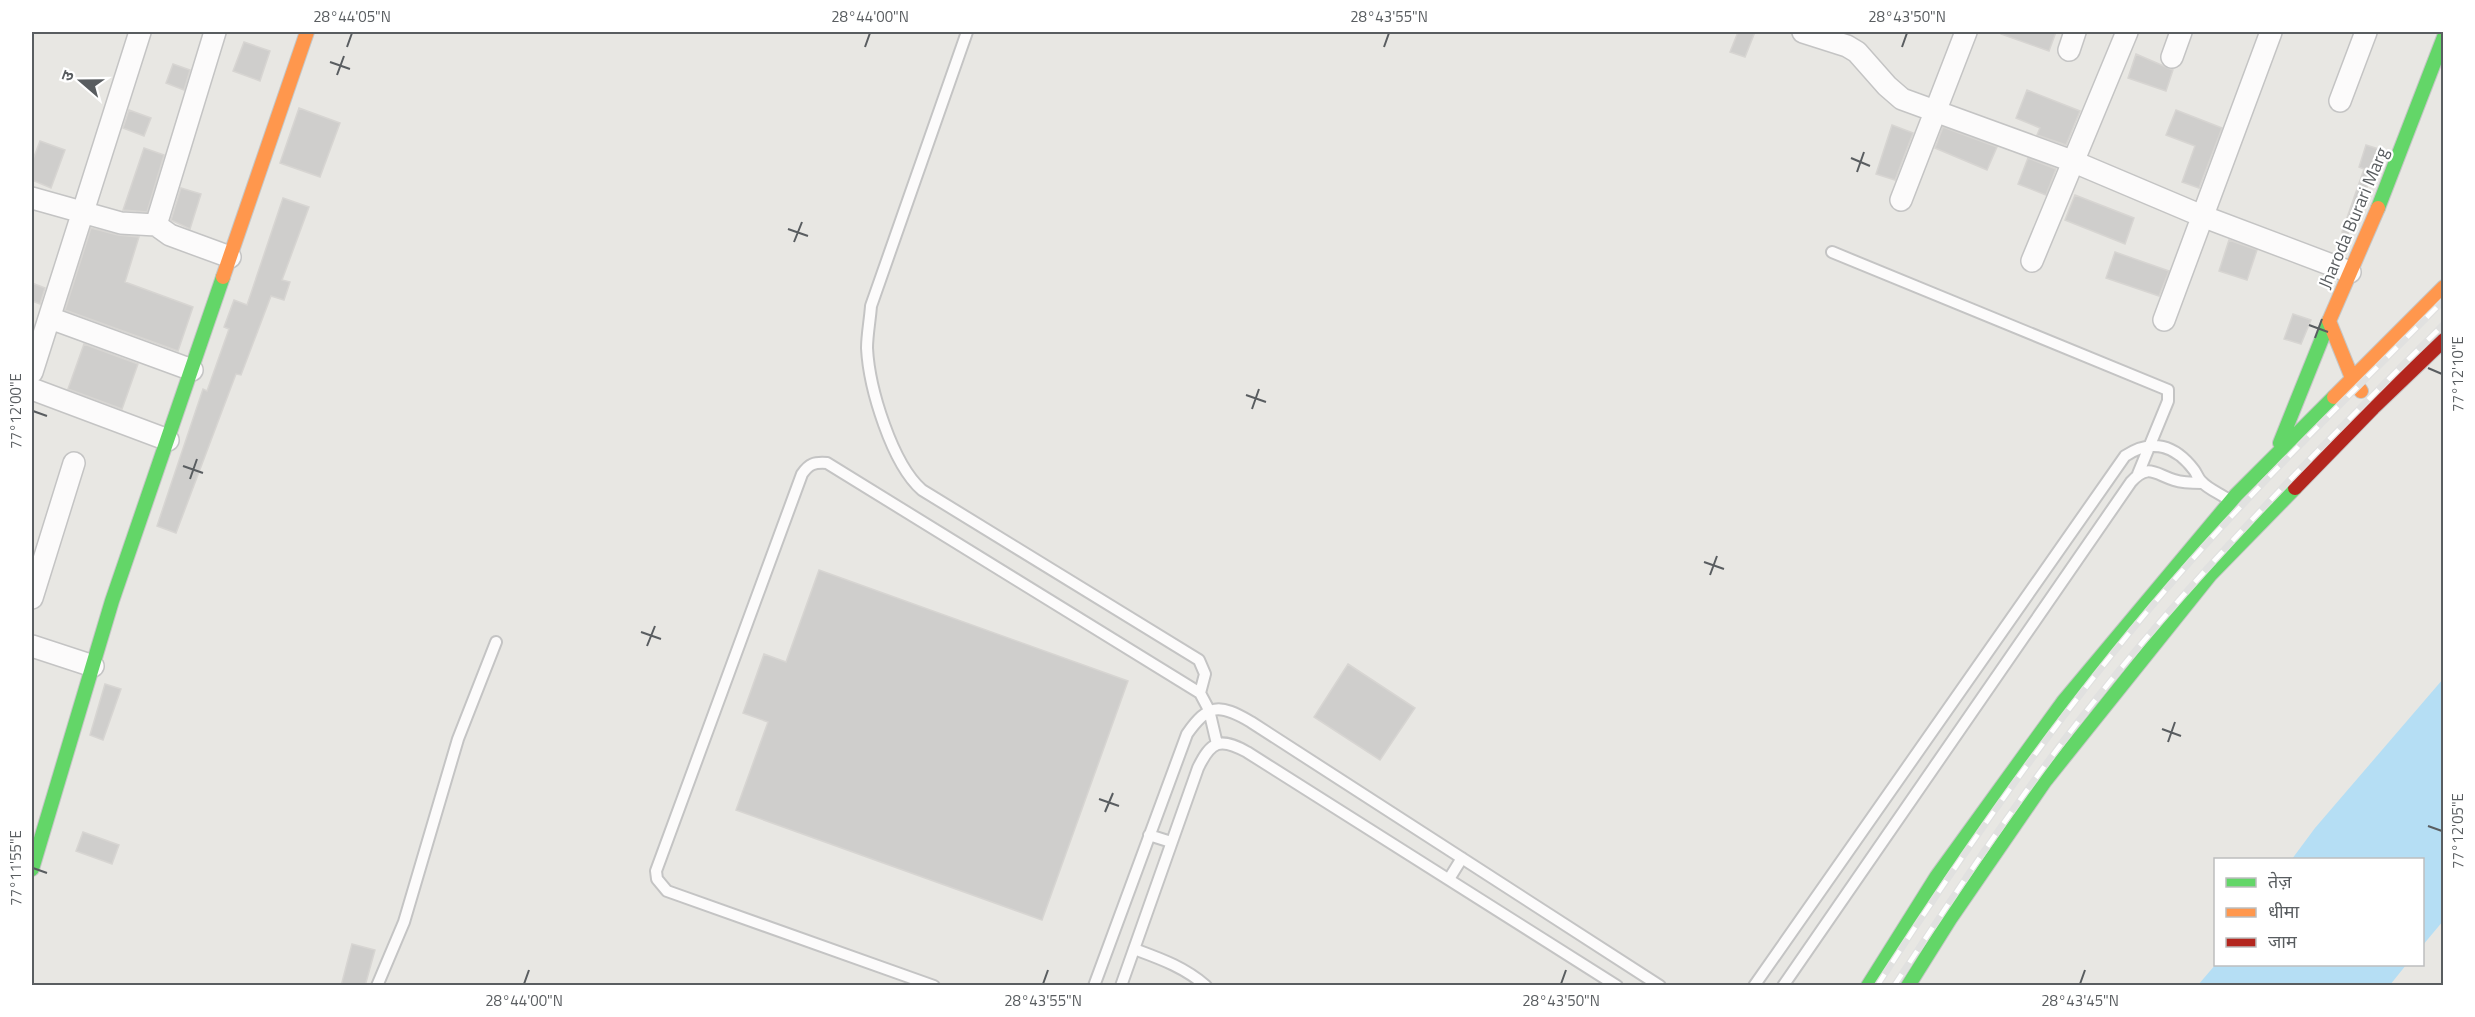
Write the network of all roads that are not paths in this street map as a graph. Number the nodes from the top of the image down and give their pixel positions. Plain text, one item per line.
1 (140, 32) edge
2 (215, 32) edge
3 (306, 32) edge
4 (967, 32) edge
5 (1966, 32) edge
6 (2127, 32) edge
7 (2181, 32) edge
8 (2271, 32) edge
9 (2366, 32) edge
10 (1813, 33) edge
11 (2444, 37) edge
12 (2172, 57) dead end
13 (2340, 101) dead end
14 (1935, 111) junction
15 (2072, 161) junction
16 (32, 198) edge
17 (1901, 200) dead end
18 (81, 211) junction
19 (2202, 216) junction
20 (156, 225) junction
21 (1832, 252) dead end
22 (230, 257) junction
23 (2032, 261) dead end
24 (2350, 272) junction
25 (2444, 287) edge
26 (50, 318) junction
27 (2164, 320) dead end
28 (2329, 321) junction
29 (2444, 340) edge
30 (192, 370) junction
31 (32, 372) edge
32 (2352, 378) junction
33 (32, 389) edge
34 (2373, 408) junction
35 (168, 440) junction
36 (2149, 445) junction
37 (2274, 456) junction
38 (74, 463) dead end
39 (2138, 474) junction
40 (2202, 483) junction
41 (2231, 501) junction
42 (32, 598) edge
43 (496, 642) dead end
44 (32, 646) edge
45 (93, 666) junction
46 (1200, 693) junction
47 (1209, 710) junction
48 (1216, 744) junction
49 (1149, 835) junction
50 (1172, 842) junction
51 (1462, 858) junction
52 (32, 869) edge
53 (1449, 879) junction
54 (1134, 949) junction
55 (377, 986) edge
56 (934, 986) edge
57 (1094, 986) edge
58 (1121, 986) edge
59 (1206, 986) edge
60 (1617, 986) edge
61 (1660, 986) edge
62 (1754, 986) edge
63 (1784, 986) edge
64 (1868, 986) edge
65 (1908, 986) edge

1 - 18 street
2 - 20 street
3 - 22 main road
4 - 46 lane
5 - 14 street
6 - 15 street
7 - 12 street
8 - 19 street
9 - 13 street
10 - 14 street
11 - 24 main road, Jharoda Burari Marg
14 - 15 street
14 - 17 street
15 - 19 street
15 - 23 street
16 - 18 street
18 - 20 street
18 - 26 street
19 - 24 street
19 - 27 street
20 - 22 street
21 - 36 lane
22 - 30 main road
24 - 28 main road, Jharoda Burari Marg
25 - 32 main road
26 - 30 street
26 - 31 street
28 - 32 main road
28 - 37 main road, Jharoda Burari Marg
29 - 34 main road
30 - 35 main road
32 - 34 main road
32 - 37 main road
33 - 35 street
34 - 65 main road
35 - 45 main road
36 - 39 lane
36 - 40 lane
36 - 62 lane
37 - 41 main road
38 - 42 street
39 - 40 lane
39 - 63 lane
40 - 41 lane
41 - 64 main road
43 - 55 lane
44 - 45 street
45 - 52 main road
46 - 47 lane
46 - 56 lane
47 - 48 lane
47 - 49 lane
47 - 51 lane
48 - 50 lane
48 - 53 lane
49 - 50 lane
49 - 57 lane
50 - 54 lane
51 - 53 lane
51 - 61 lane
53 - 60 lane
54 - 58 lane
54 - 59 lane

